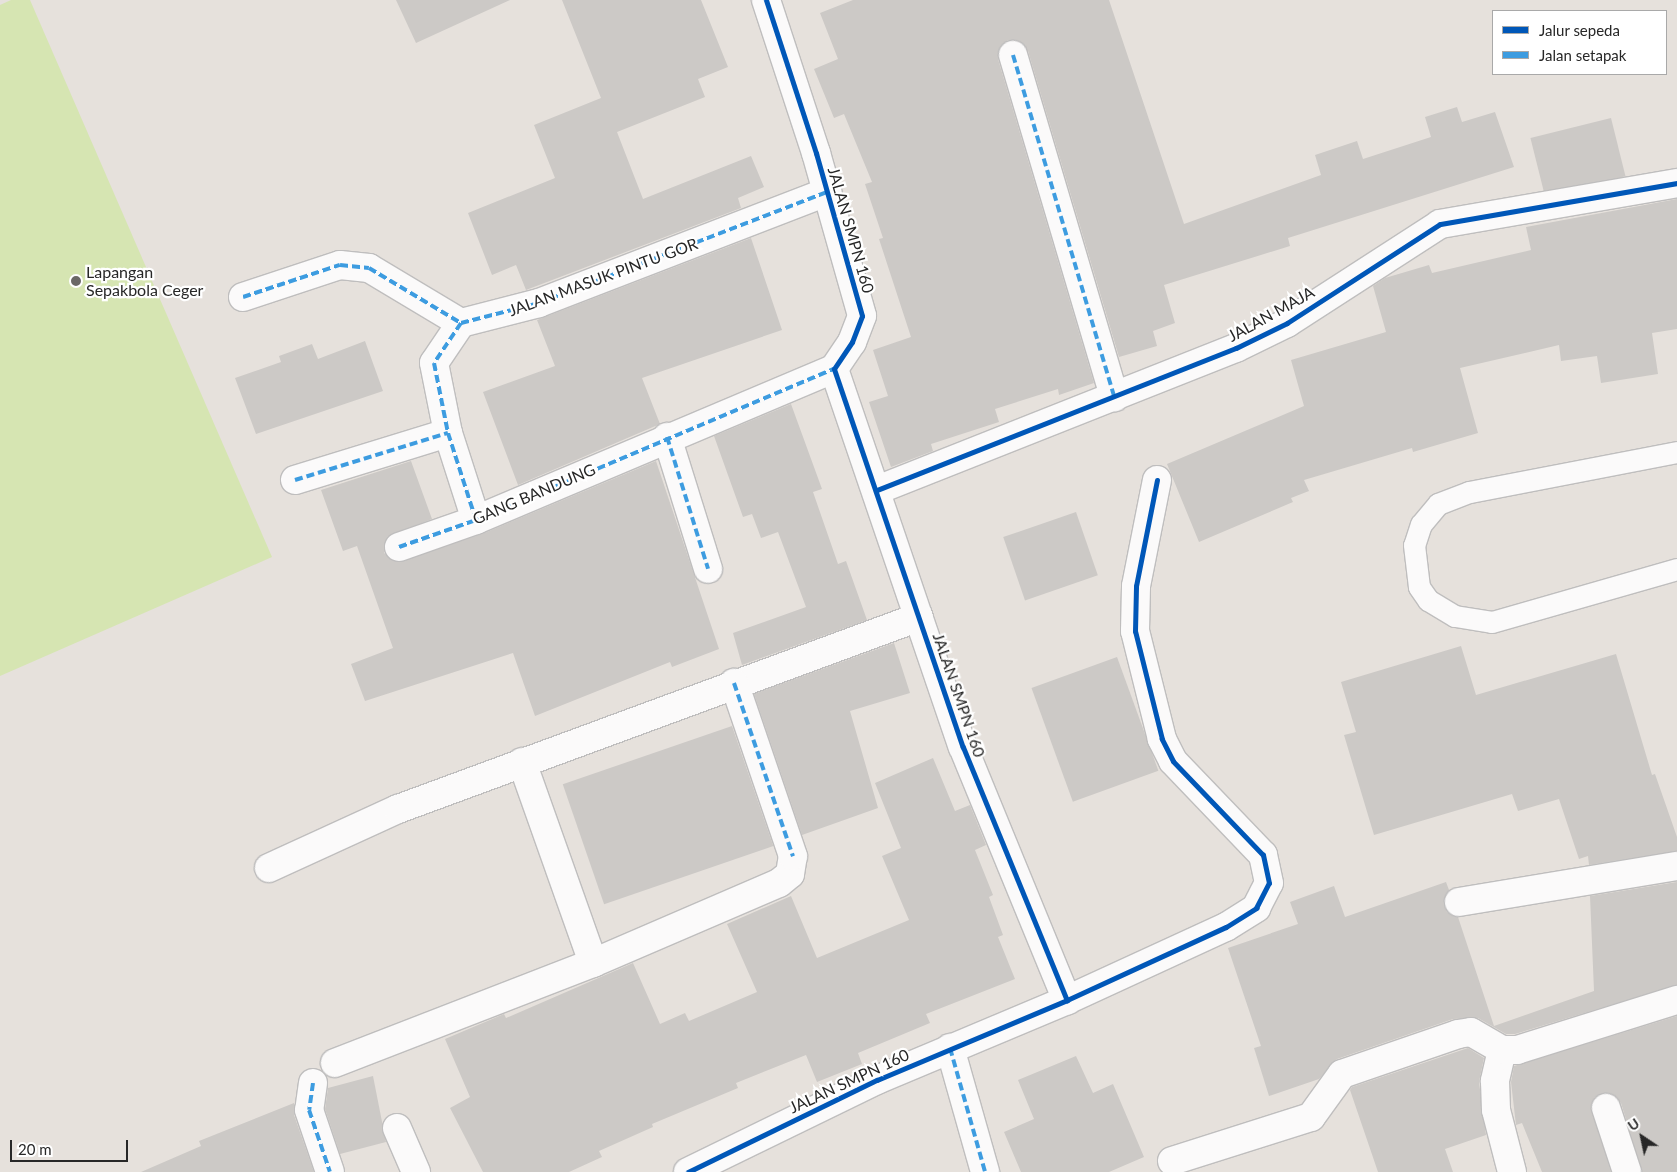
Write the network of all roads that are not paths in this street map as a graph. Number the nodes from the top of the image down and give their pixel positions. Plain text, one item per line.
1 (766, 0) edge
2 (1013, 55) dead end
3 (1677, 183) edge
4 (827, 192) junction
5 (243, 297) dead end
6 (461, 323) junction
7 (834, 369) junction
8 (1114, 397) junction
9 (448, 433) junction
10 (667, 436) junction
11 (1677, 452) edge
12 (295, 480) dead end
13 (1157, 480) dead end
14 (877, 490) junction
15 (476, 520) junction
16 (399, 547) dead end
17 (708, 569) dead end
18 (1677, 569) edge
19 (919, 617) junction
20 (734, 683) junction
21 (522, 762) junction
22 (1677, 866) edge
23 (269, 868) dead end
24 (1459, 902) dead end
25 (593, 963) junction
26 (1067, 1000) junction
27 (1677, 1000) edge
28 (950, 1048) junction
29 (1502, 1050) junction
30 (335, 1063) dead end
31 (312, 1083) dead end
32 (1606, 1108) dead end
33 (396, 1128) dead end
34 (1172, 1161) dead end
35 (330, 1172) edge
36 (416, 1172) edge
37 (688, 1172) edge
38 (985, 1172) edge
39 (1512, 1172) edge
40 (1627, 1172) edge

1 - 4 street, JALAN SMPN 160
2 - 8 street
3 - 8 street, JALAN MAJA
4 - 6 street, JALAN MASUK PINTU GOR
4 - 7 street, JALAN SMPN 160
5 - 6 street
6 - 9 street
7 - 10 street, GANG BANDUNG
7 - 14 street, JALAN SMPN 160
8 - 14 street, JALAN MAJA
9 - 12 street
9 - 15 street
10 - 15 street, GANG BANDUNG
10 - 17 street
11 - 18 lane
13 - 26 street
14 - 19 street, JALAN SMPN 160
15 - 16 street, GANG BANDUNG
19 - 20 street
19 - 26 street, JALAN SMPN 160
20 - 21 street
20 - 25 street
21 - 23 street
21 - 25 street
22 - 24 street
25 - 30 street
26 - 28 street, JALAN SMPN 160
27 - 29 street
28 - 37 street, JALAN SMPN 160
28 - 38 street
29 - 34 street
29 - 39 street
31 - 35 street
32 - 40 street
33 - 36 street

